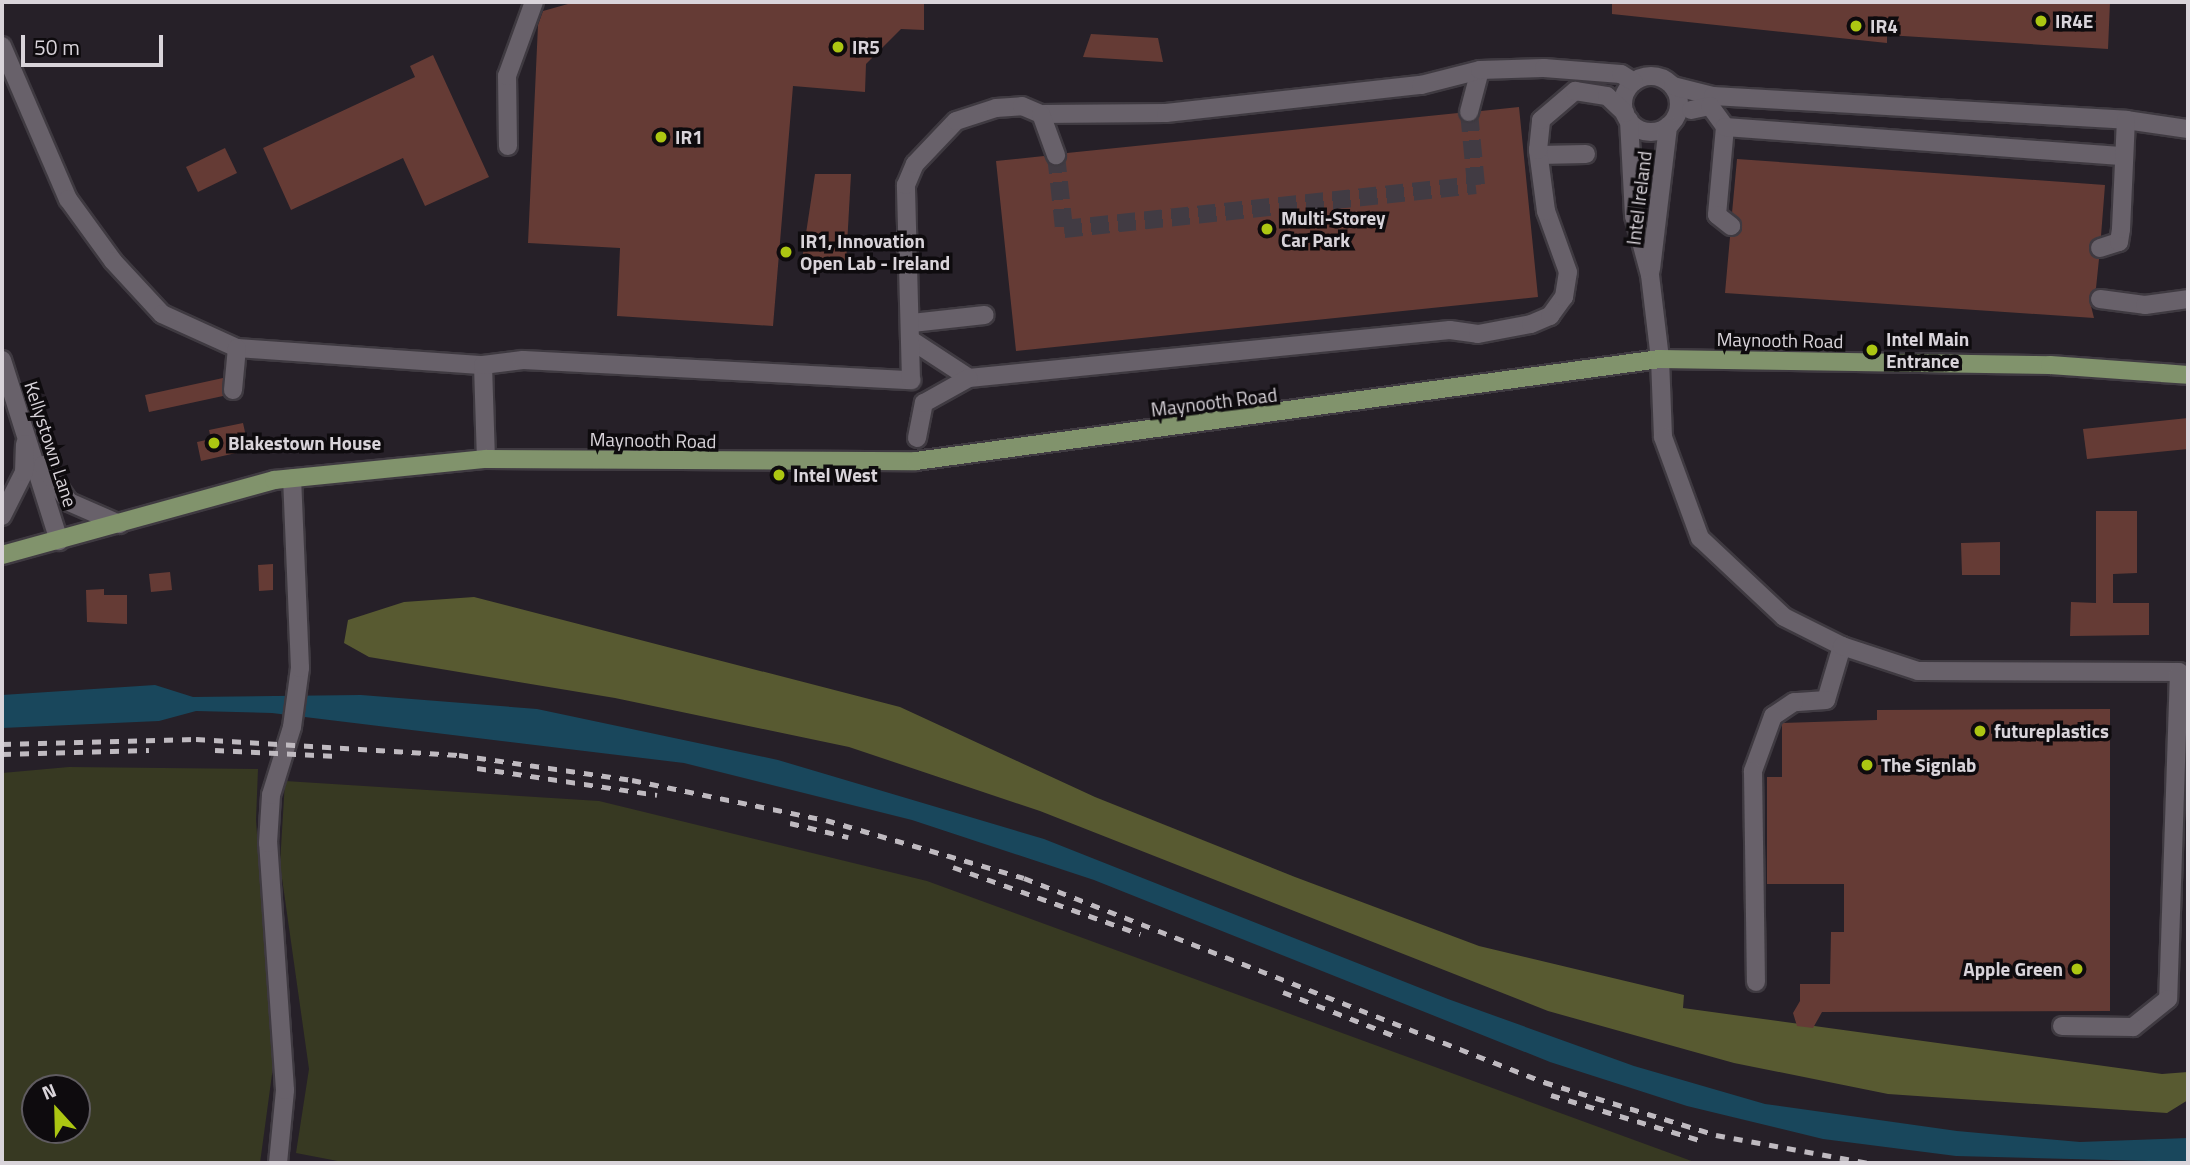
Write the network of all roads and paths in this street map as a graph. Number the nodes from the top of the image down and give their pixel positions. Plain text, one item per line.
1 (534, 2) edge
2 (2, 46) edge
3 (1480, 70) junction
4 (1634, 82) junction
5 (1673, 86) junction
6 (1713, 96) junction
7 (1691, 110) junction
8 (1469, 112) tunnel mouth
9 (1041, 114) junction
10 (1627, 117) junction
11 (2126, 120) junction
12 (1671, 123) junction
13 (1725, 127) junction
14 (2188, 129) edge
15 (508, 146) dead end
16 (1586, 154) dead end
17 (1056, 155) tunnel mouth
18 (1539, 155) junction
19 (2124, 156) junction
20 (1731, 226) dead end
21 (2100, 248) dead end
22 (1650, 275) junction
23 (2100, 299) dead end
24 (2188, 299) edge
25 (985, 315) dead end
26 (911, 331) junction
27 (237, 348) junction
28 (2, 359) edge
29 (1660, 359) junction
30 (483, 365) junction
31 (2188, 376) edge
32 (970, 378) junction
33 (911, 380) junction
34 (233, 390) dead end
35 (26, 430) junction
36 (486, 459) junction
37 (292, 478) junction
38 (2, 516) edge
39 (119, 524) junction
40 (59, 541) junction
41 (2, 555) edge
42 (1839, 644) junction
43 (1756, 982) dead end
44 (2062, 1026) dead end
45 (278, 1163) edge

1 - 15 street
2 - 27 street
3 - 4 street
3 - 8 street
3 - 9 street
4 - 5 street
4 - 10 street
5 - 6 street
5 - 12 street
6 - 7 street
6 - 11 street
7 - 12 street
7 - 13 street
9 - 17 street
9 - 26 street
10 - 12 street
10 - 18 street
10 - 22 street, Intel Ireland
11 - 14 street
11 - 19 street
12 - 22 street, Intel Ireland
13 - 19 street
13 - 20 street
16 - 18 street
18 - 32 street
19 - 21 street
22 - 29 street, Intel Ireland
23 - 24 street
25 - 26 street
26 - 32 street
26 - 33 street
27 - 30 street
27 - 34 street
28 - 35 street, Kellystown Lane
29 - 31 main road, Maynooth Road
29 - 36 main road, Maynooth Road
29 - 42 street, Intel Ireland
30 - 33 street
30 - 36 street
32 - 33 street
35 - 38 street
35 - 39 street
35 - 40 street, Kellystown Lane
36 - 37 main road, Maynooth Road
37 - 39 main road, Maynooth Road
37 - 45 street
39 - 40 main road, Maynooth Road
40 - 41 main road
42 - 43 street
42 - 44 street, Intel Ireland

